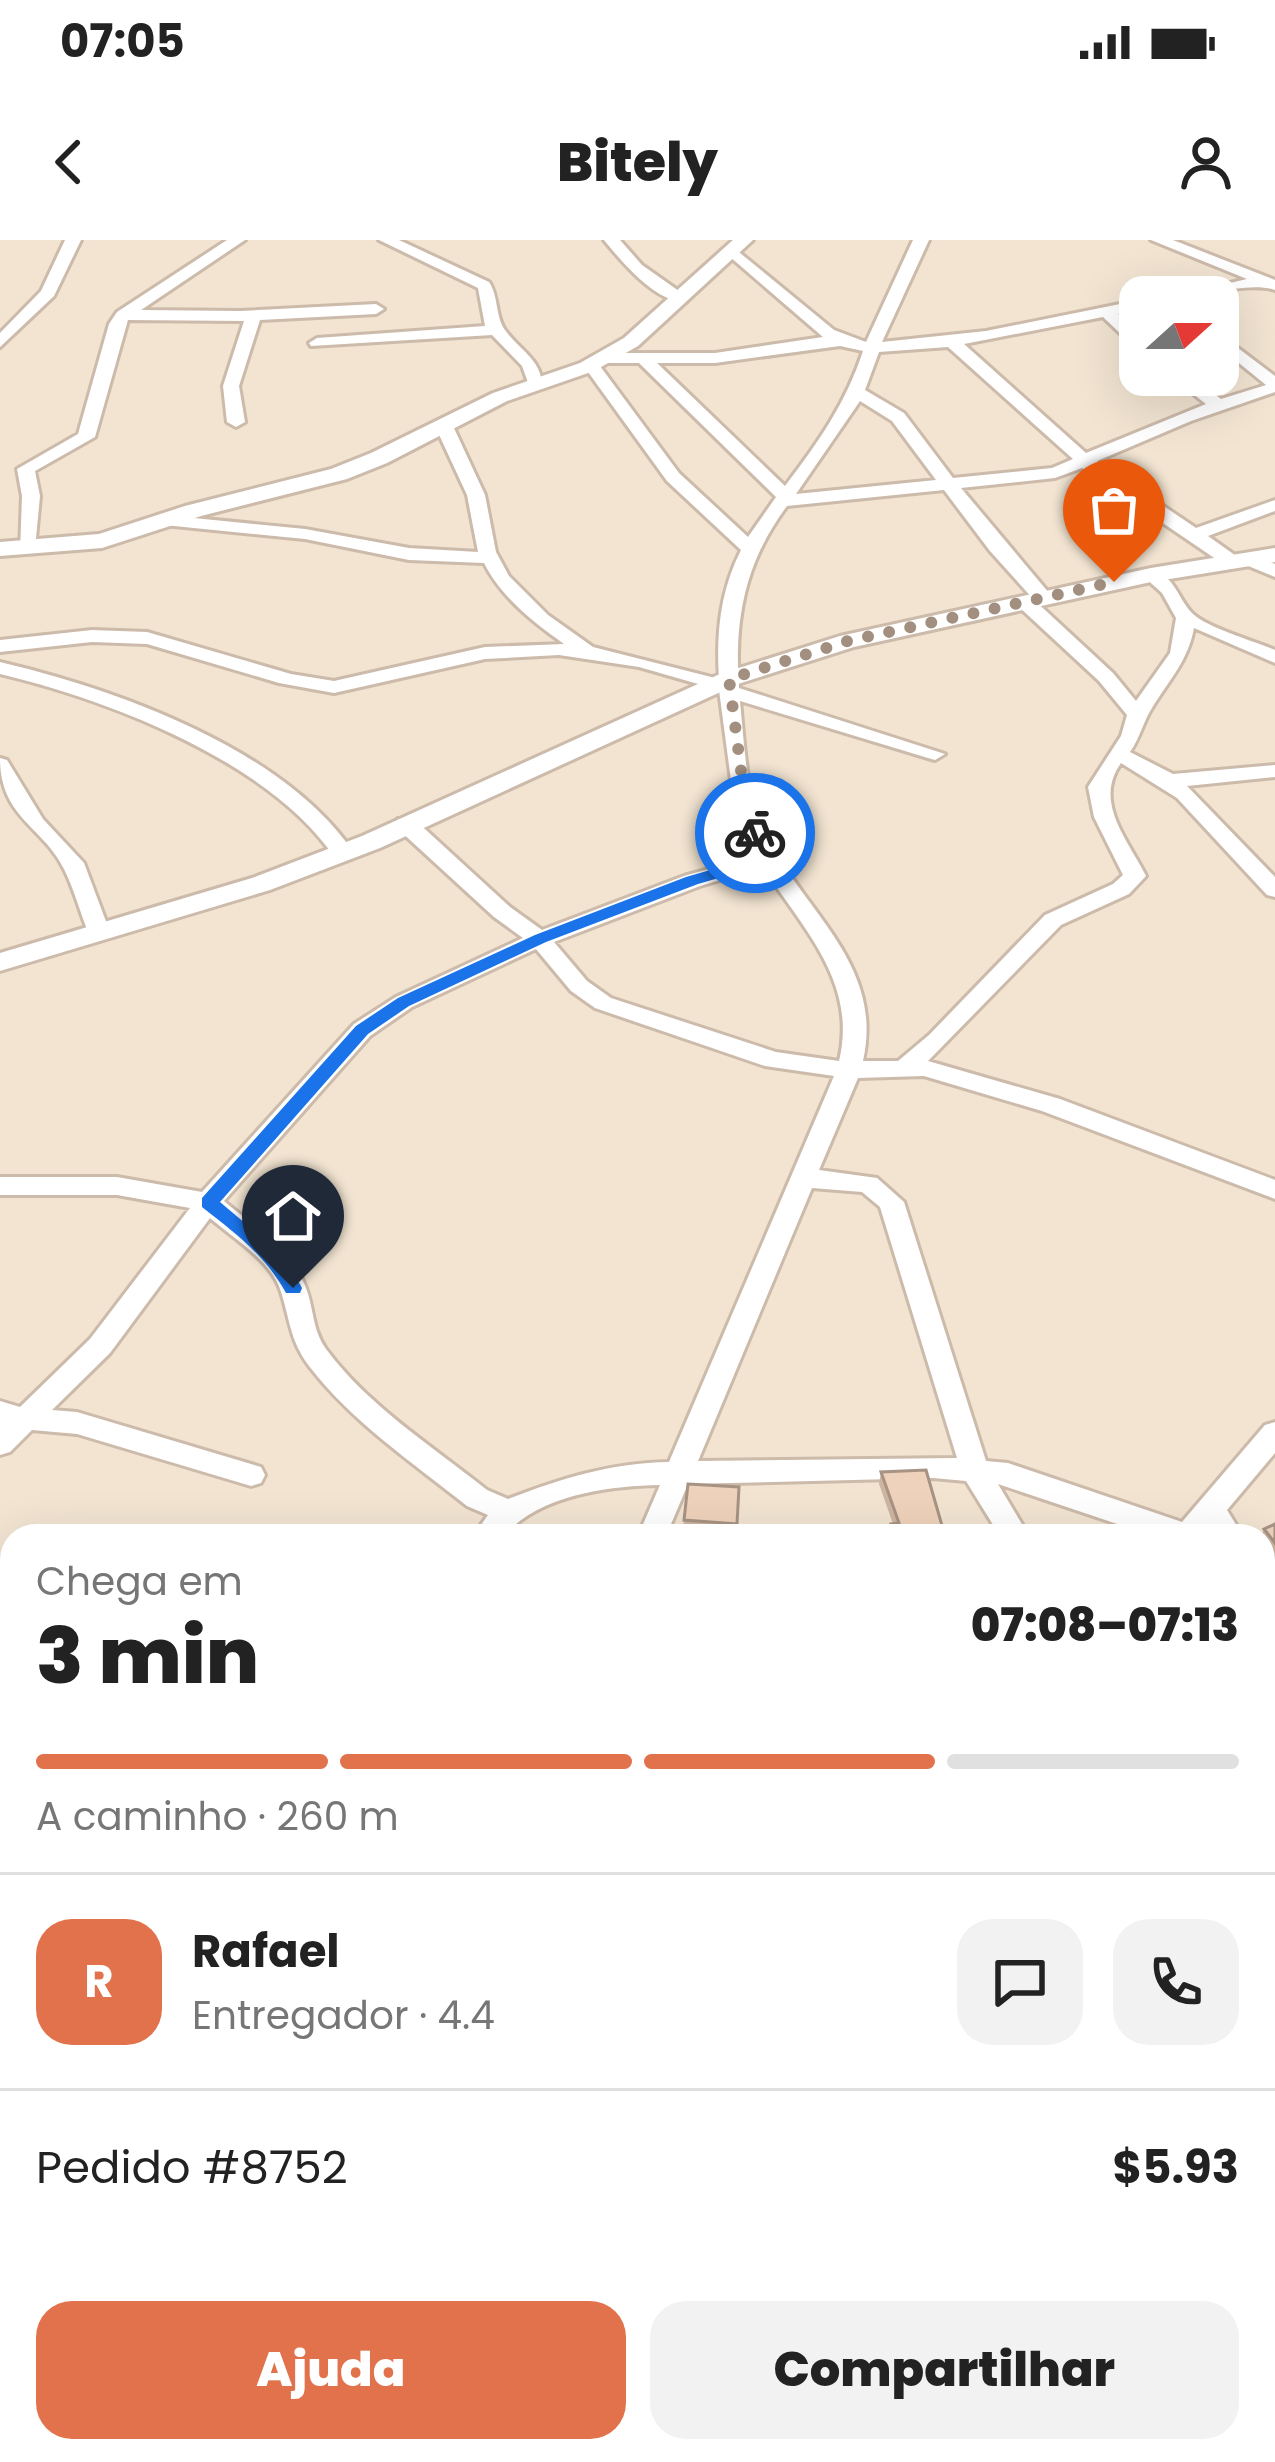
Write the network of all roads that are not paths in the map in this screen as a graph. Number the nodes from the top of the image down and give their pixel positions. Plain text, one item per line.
1 (74, 240) edge
2 (237, 240) edge
3 (387, 240) edge
4 (611, 240) edge
5 (921, 240) edge
6 (1159, 240) edge
7 (739, 246) edge
8 (1271, 281) edge
9 (1239, 287) edge
10 (680, 299) junction
11 (1119, 308) edge
12 (376, 310) dead end
13 (1106, 310) junction
14 (123, 315) junction
15 (253, 316) junction
16 (1119, 324) edge
17 (495, 330) junction
18 (838, 340) junction
19 (951, 341) junction
20 (0, 342) edge
21 (317, 343) dead end
22 (874, 346) junction
23 (1239, 356) edge
24 (644, 359) junction
25 (598, 362) junction
26 (536, 384) junction
27 (1275, 386) edge
28 (856, 391) junction
29 (1206, 396) edge
30 (1218, 405) junction
31 (236, 422) dead end
32 (444, 426) junction
33 (1086, 463) junction
34 (950, 485) junction
35 (783, 498) junction
36 (1275, 505) edge
37 (164, 520) junction
38 (1192, 536) junction
39 (748, 548) junction
40 (0, 549) edge
41 (26, 549) junction
42 (1275, 555) edge
43 (491, 558) junction
44 (1240, 560) junction
45 (1275, 572) edge
46 (1151, 574) junction
47 (1034, 600) junction
48 (1186, 618) junction
49 (0, 646) edge
50 (590, 654) junction
51 (1275, 657) edge
52 (0, 668) edge
53 (725, 685) junction
54 (1137, 714) junction
55 (935, 754) dead end
56 (1118, 755) junction
57 (0, 764) edge
58 (1275, 771) edge
59 (1169, 781) junction
60 (406, 824) junction
61 (1275, 852) edge
62 (343, 853) junction
63 (1240, 857) junction
64 (768, 859) junction
65 (1275, 890) edge
66 (99, 932) junction
67 (540, 939) junction
68 (0, 962) edge
69 (904, 1067) junction
70 (849, 1070) junction
71 (804, 1178) junction
72 (0, 1186) edge
73 (1275, 1190) edge
74 (208, 1202) junction
75 (12, 1416) edge
76 (0, 1444) edge
77 (1271, 1444) edge
78 (975, 1471) junction
79 (678, 1472) junction
80 (250, 1475) dead end
81 (1210, 1509) junction
82 (508, 1511) junction
83 (497, 1524) edge
84 (657, 1524) edge
85 (1008, 1524) edge
86 (1153, 1524) edge
87 (1198, 1524) edge
88 (1221, 1524) edge

1 - 20 street
2 - 14 street
3 - 17 street
4 - 10 street
5 - 22 street
6 - 8 street
7 - 10 street
7 - 18 street
8 - 9 street
10 - 25 street
11 - 13 street
12 - 15 street
13 - 16 street
13 - 19 street
14 - 15 street
14 - 41 street
15 - 31 street
17 - 21 street
17 - 26 street
18 - 22 street
18 - 24 street
19 - 22 street
19 - 33 street
22 - 28 street
23 - 27 street
24 - 25 street
24 - 35 street
25 - 26 street
25 - 39 street
26 - 32 street
27 - 30 street
28 - 34 street
28 - 35 street
29 - 30 street
30 - 33 street
32 - 37 street
32 - 43 street
33 - 34 street
33 - 38 street
34 - 35 street
34 - 47 street
35 - 39 street
36 - 38 street
37 - 41 street
37 - 43 street
38 - 44 street
39 - 53 street
40 - 41 street
42 - 44 street
43 - 50 street
44 - 45 street
44 - 46 street
46 - 47 street
46 - 48 street
47 - 53 street
47 - 54 street
48 - 51 street
48 - 54 street
49 - 50 street
50 - 53 street
52 - 62 street
53 - 55 street
53 - 60 street
53 - 64 street
54 - 56 street
56 - 59 street
56 - 69 street
57 - 66 street
58 - 59 street
59 - 63 street
60 - 62 street
60 - 67 street
61 - 63 street
62 - 66 street
63 - 65 street
64 - 67 street
64 - 70 street
66 - 68 street
67 - 70 street
67 - 74 street
69 - 70 street
69 - 73 street
70 - 71 street
71 - 78 street
71 - 79 street
72 - 74 street
74 - 75 street
74 - 82 street
75 - 76 street
75 - 80 street
77 - 81 street
78 - 79 street
78 - 85 street
78 - 86 street
79 - 82 street
79 - 84 street
81 - 87 street
81 - 88 street
82 - 83 street

